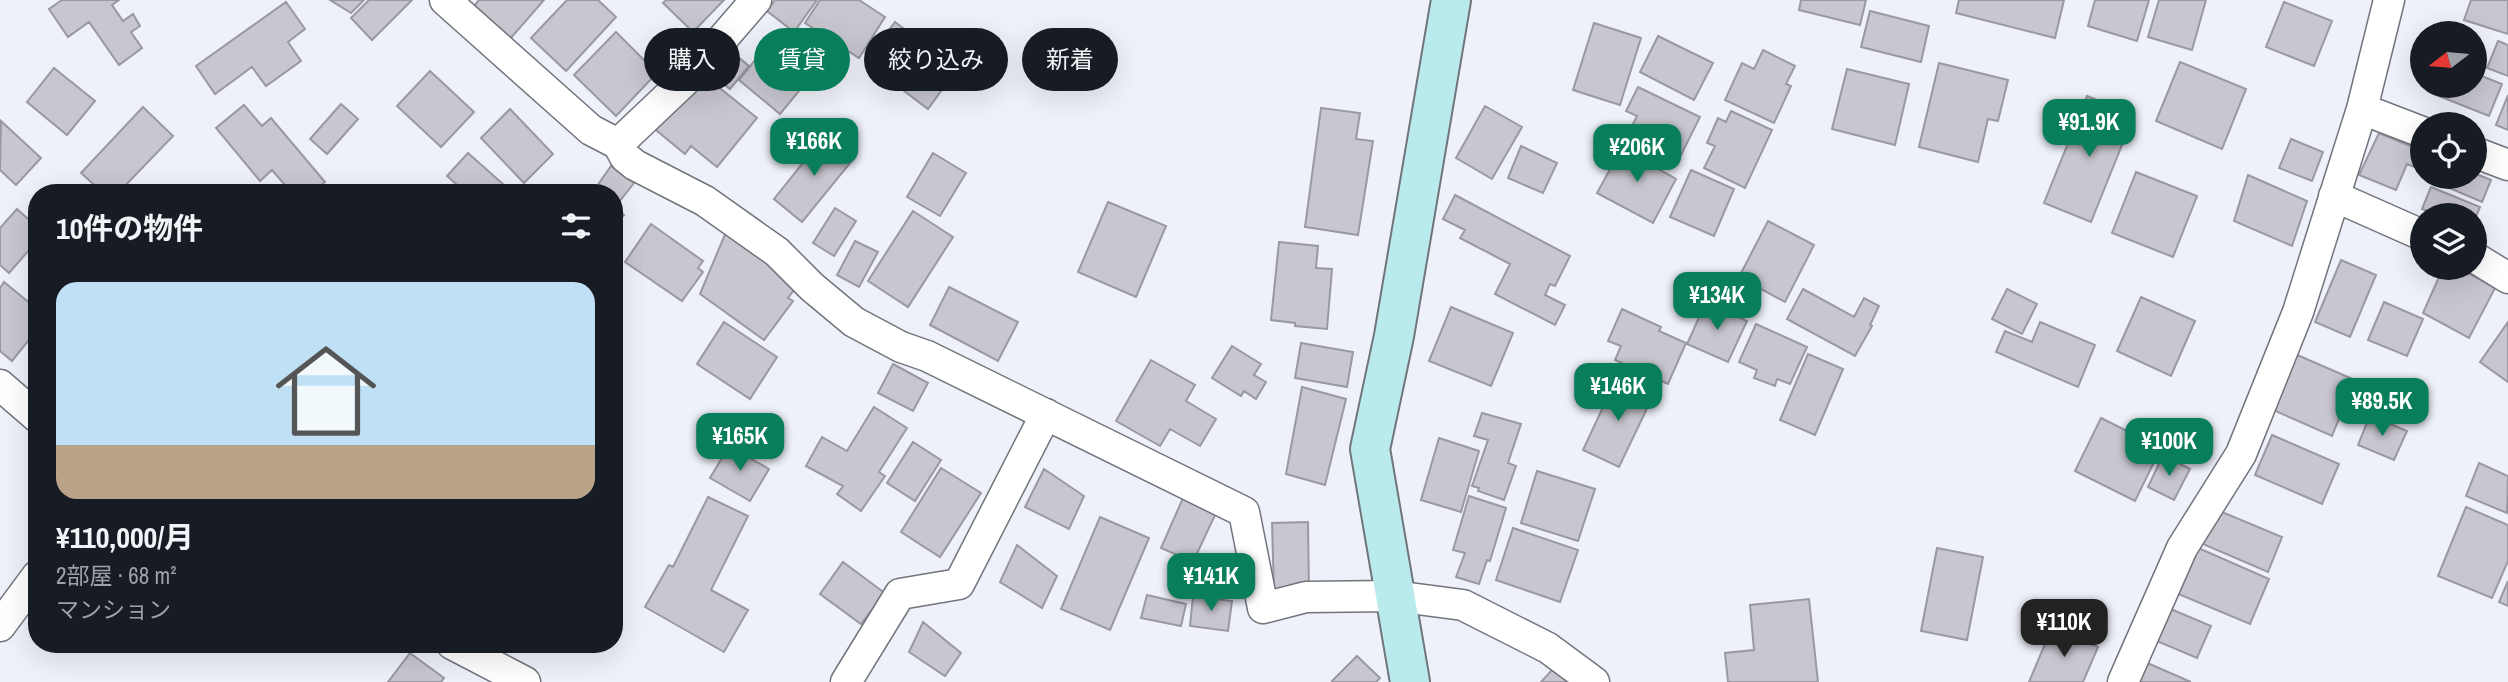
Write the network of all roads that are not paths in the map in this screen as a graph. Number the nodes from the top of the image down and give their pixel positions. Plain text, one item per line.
1 (445, 0) edge
2 (756, 0) edge
3 (1451, 0) edge
4 (2389, 0) edge
5 (2362, 109) junction
6 (2410, 127) edge
7 (618, 144) junction
8 (2487, 157) edge
9 (2508, 165) edge
10 (2334, 196) junction
11 (2410, 229) edge
12 (2487, 265) edge
13 (2508, 278) edge
14 (0, 385) edge
15 (28, 408) edge
16 (1046, 414) junction
17 (28, 588) edge
18 (1394, 596) junction
19 (0, 626) edge
20 (469, 653) edge
21 (525, 682) edge
22 (846, 682) edge
23 (1410, 682) edge
24 (1594, 682) edge
25 (2123, 682) edge

1 - 7 street
2 - 7 street
3 - 18 street
4 - 5 street
5 - 6 street
5 - 10 street
7 - 16 street
8 - 9 street
10 - 11 street
10 - 25 street
12 - 13 street
14 - 15 street
16 - 18 street
16 - 22 street
17 - 19 street
18 - 23 street
18 - 24 street
20 - 21 street

